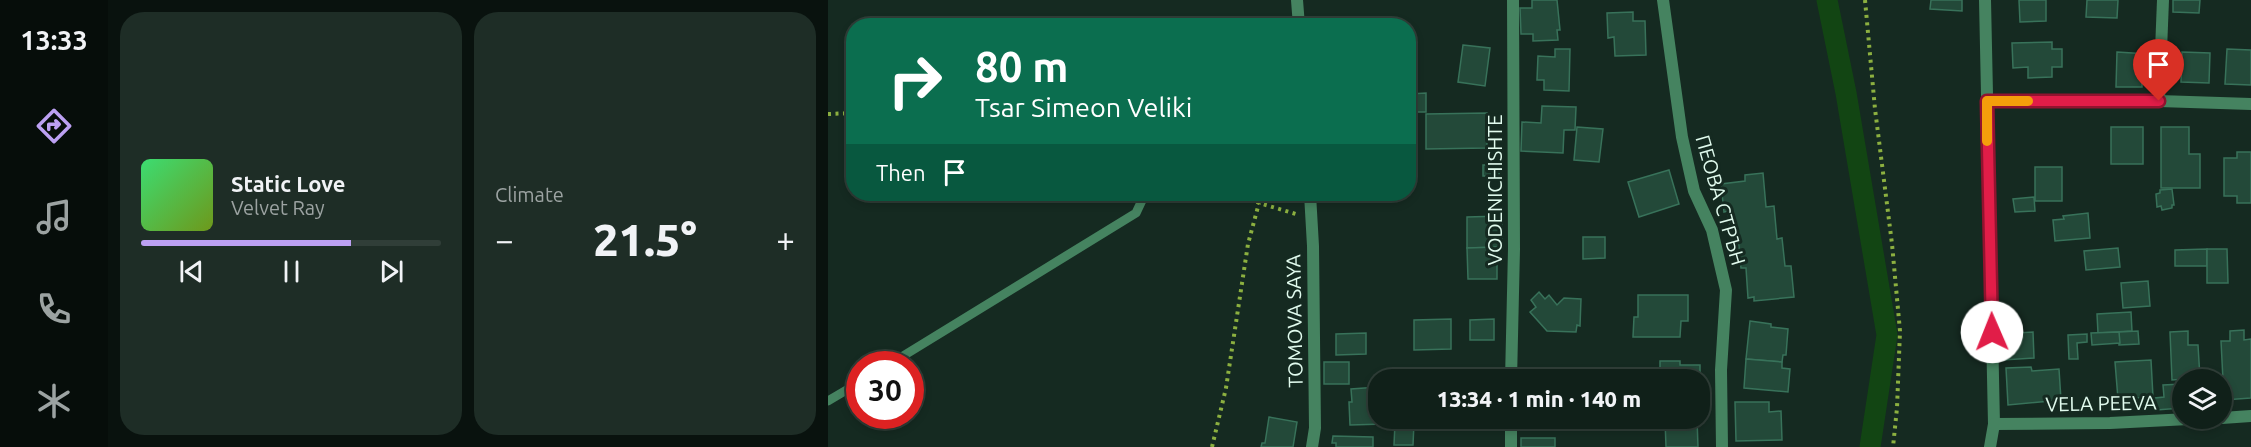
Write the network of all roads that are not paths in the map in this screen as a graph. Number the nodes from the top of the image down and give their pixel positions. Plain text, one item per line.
1 (1297, 0) edge
2 (1513, 0) edge
3 (1663, 0) edge
4 (1985, 0) edge
5 (2163, 0) edge
6 (1298, 18) edge
7 (1987, 101) junction
8 (2159, 101) junction
9 (2251, 104) edge
10 (1142, 201) edge
11 (1310, 201) edge
12 (911, 351) edge
13 (1511, 369) edge
14 (846, 390) edge
15 (828, 401) edge
16 (2251, 416) edge
17 (2232, 417) edge
18 (2172, 420) edge
19 (1994, 424) junction
20 (1511, 429) edge
21 (1312, 447) edge
22 (1511, 447) edge
23 (1722, 447) edge
24 (1990, 447) edge

1 - 6 street
2 - 13 street, VODENICHISHTE
3 - 23 street, ПЕОВА СТРЪН
4 - 7 street
5 - 8 street
7 - 8 street
7 - 19 street
8 - 9 street
10 - 12 lane
11 - 21 street, TOMOVA SAYA
14 - 15 lane
16 - 17 street
18 - 19 street, VELA PEEVA
19 - 24 street
20 - 22 street

